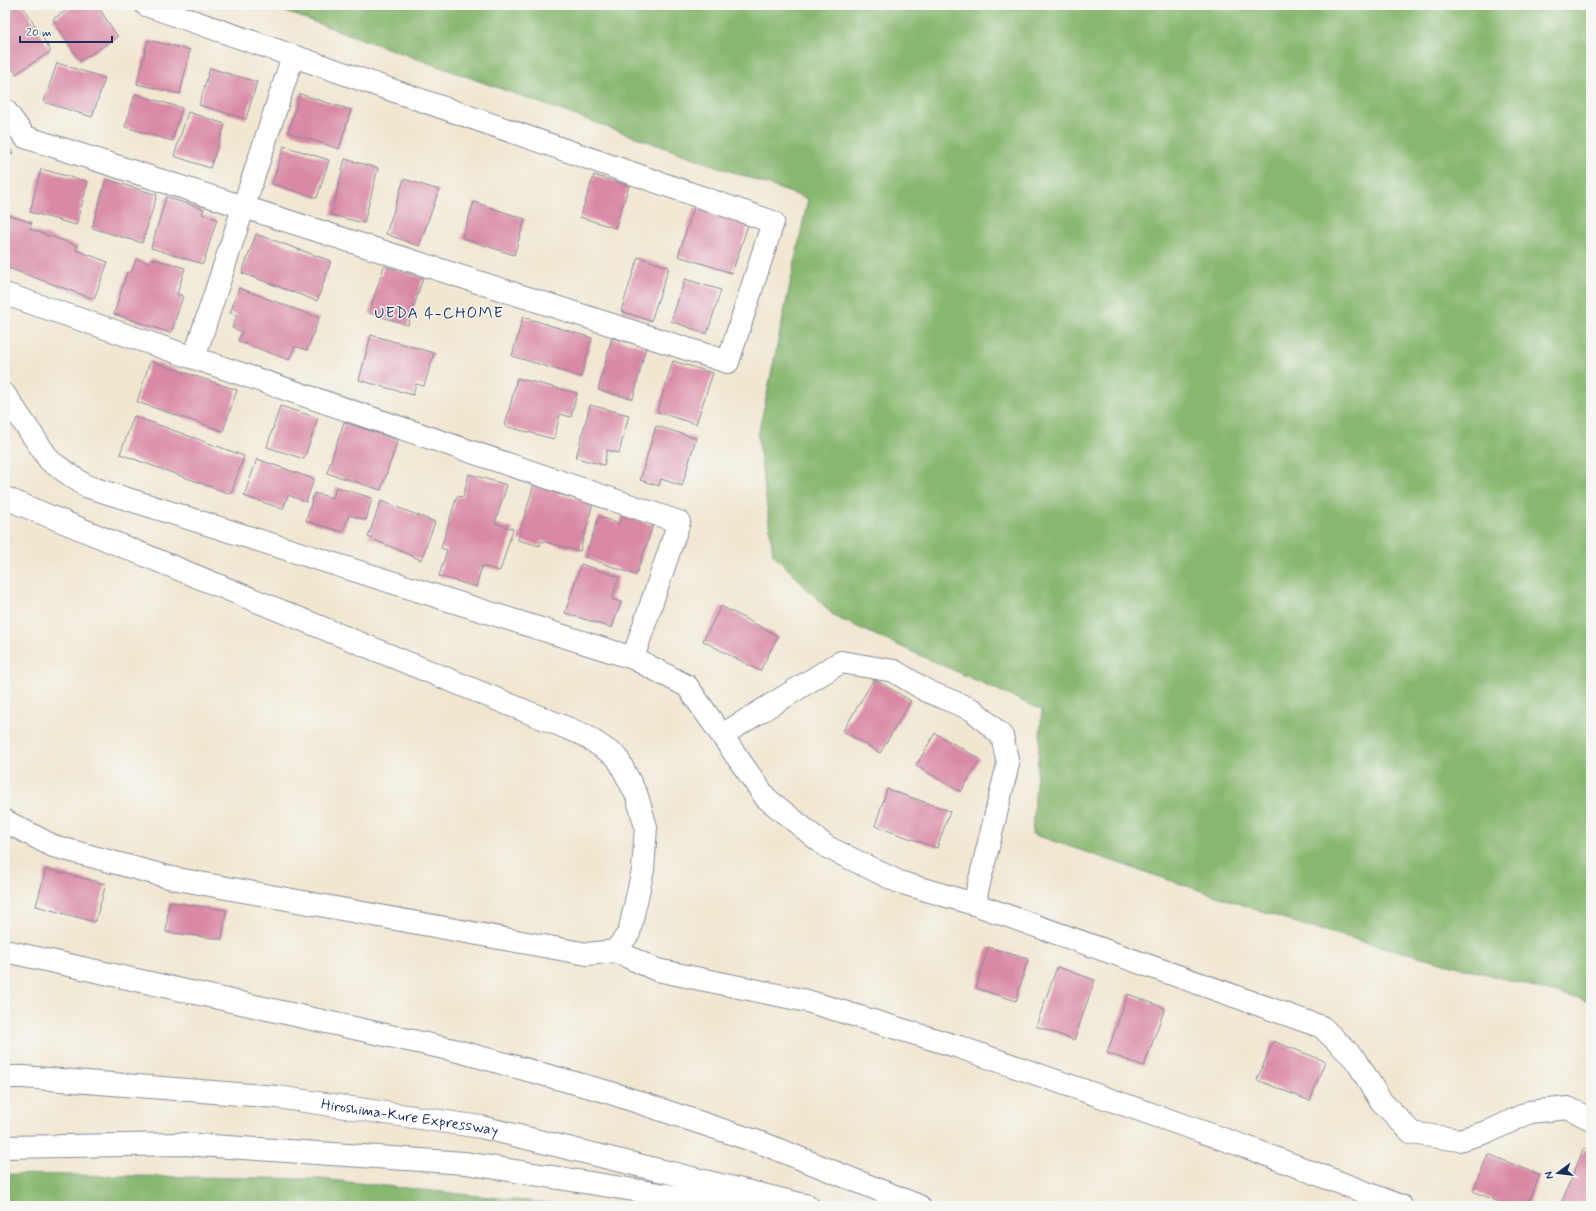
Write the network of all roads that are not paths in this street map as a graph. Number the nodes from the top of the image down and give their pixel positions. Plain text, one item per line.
1 (146, 5) edge
2 (292, 56) junction
3 (5, 110) edge
4 (243, 206) junction
5 (5, 294) edge
6 (194, 358) junction
7 (5, 395) edge
8 (5, 498) edge
9 (633, 658) junction
10 (722, 735) junction
11 (5, 821) edge
12 (974, 904) junction
13 (5, 951) edge
14 (615, 951) junction
15 (5, 1077) edge
16 (1591, 1119) edge
17 (5, 1147) edge
18 (735, 1206) edge
19 (808, 1206) edge
20 (919, 1206) edge
21 (1401, 1206) edge

1 - 2 main road
2 - 4 main road
2 - 4 main road
3 - 4 main road
4 - 6 main road
5 - 6 main road
6 - 9 main road
7 - 9 main road
8 - 14 main road
9 - 10 main road
10 - 12 main road
10 - 12 main road
11 - 14 main road
12 - 16 main road
13 - 20 main road
14 - 21 main road
15 - 19 main road, Hiroshima-Kure Expressway
17 - 18 main road

